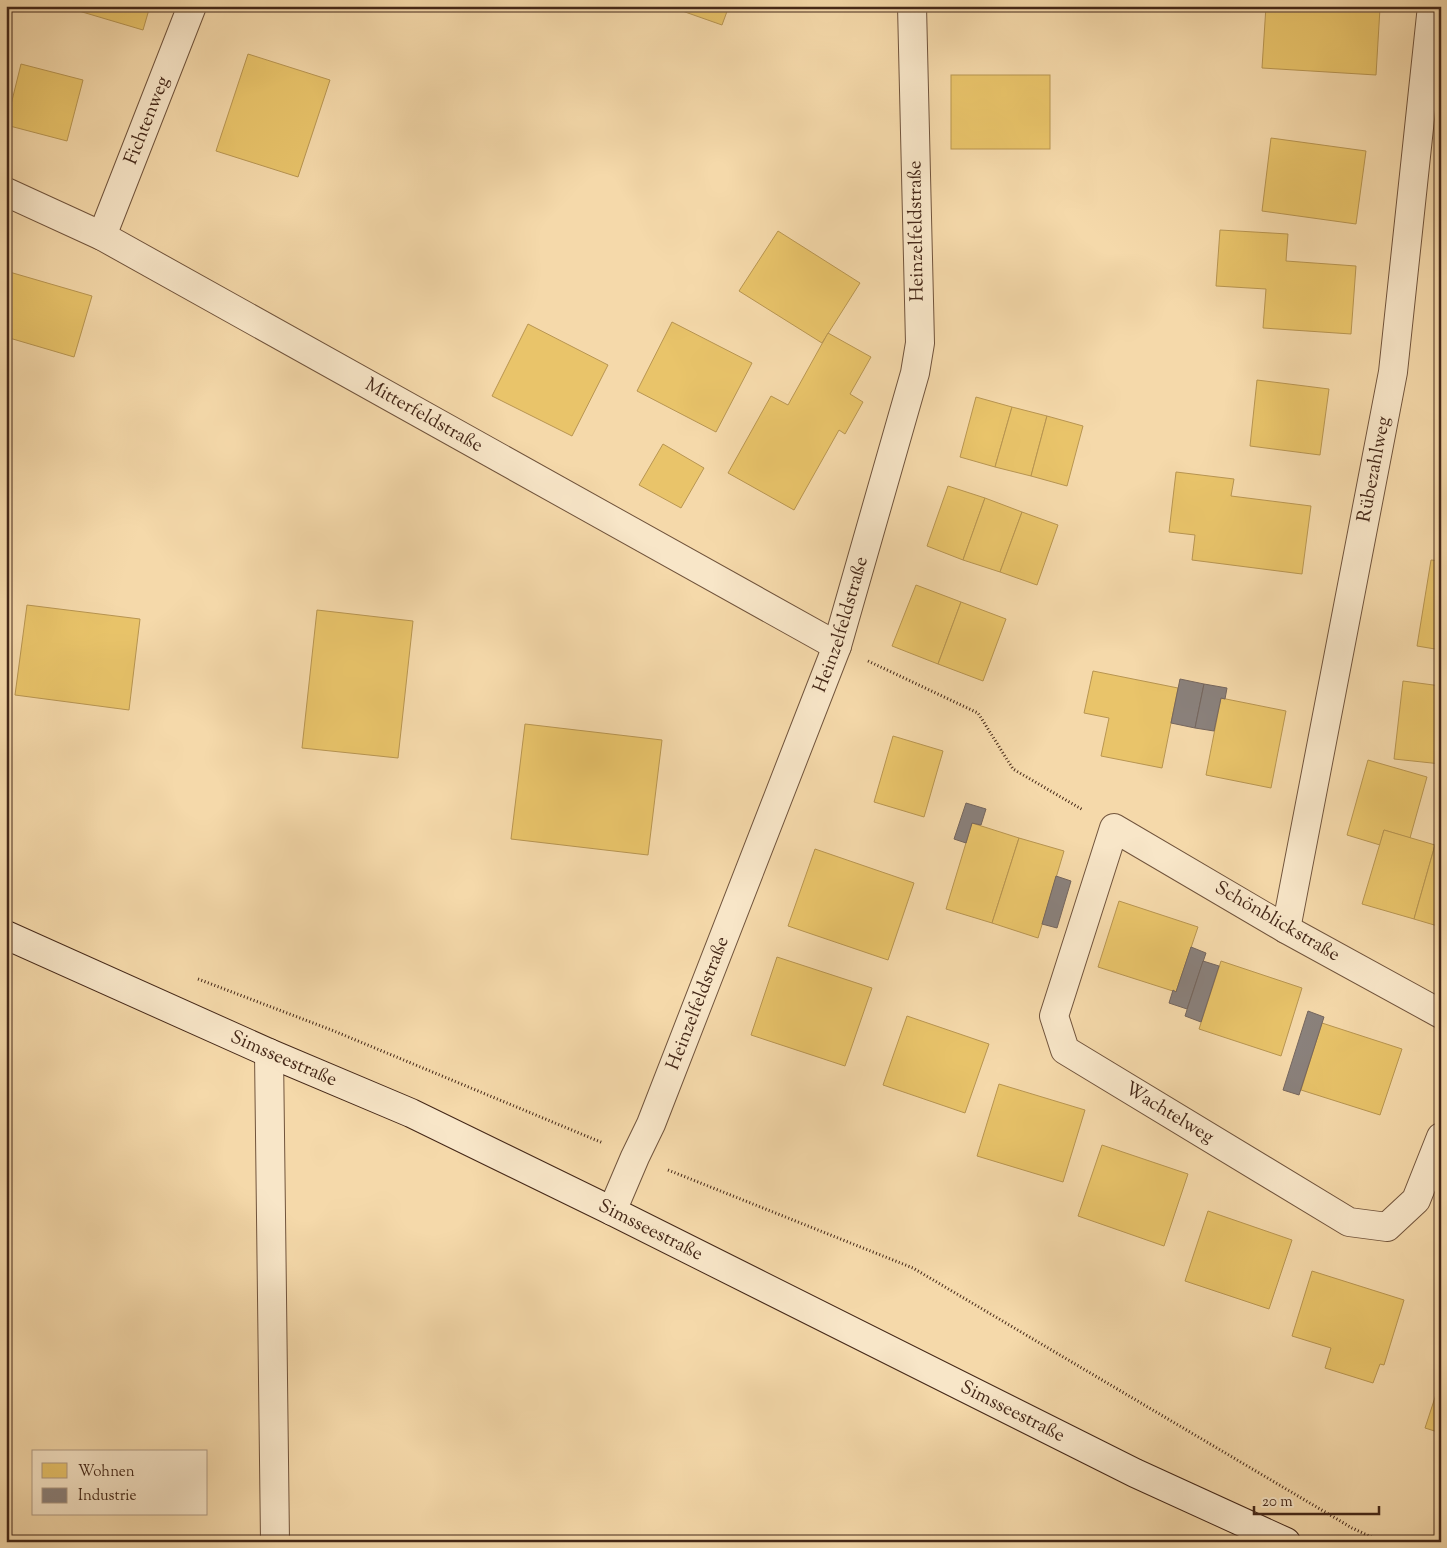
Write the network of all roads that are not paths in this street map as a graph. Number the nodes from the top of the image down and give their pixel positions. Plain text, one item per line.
1 (192, 6) edge
2 (912, 6) edge
3 (1432, 6) edge
4 (6, 192) edge
5 (102, 236) junction
6 (837, 646) junction
7 (1114, 828) joint
8 (1286, 929) junction
9 (6, 936) edge
10 (1441, 1014) edge
11 (269, 1053) junction
12 (1441, 1138) edge
13 (612, 1211) junction
14 (275, 1542) edge
15 (1286, 1542) edge

1 - 5 street, Fichtenweg
2 - 6 street, Heinzelfeldstraße
3 - 8 street, Rübezahlweg
4 - 5 street, Mitterfeldstraße
5 - 6 street, Mitterfeldstraße
6 - 13 street, Heinzelfeldstraße
7 - 8 street, Schönblickstraße
7 - 12 street, Wachtelweg
8 - 10 street, Schönblickstraße
9 - 11 street, Simsseestraße
11 - 13 street, Simsseestraße
11 - 14 street
13 - 15 street, Simsseestraße

